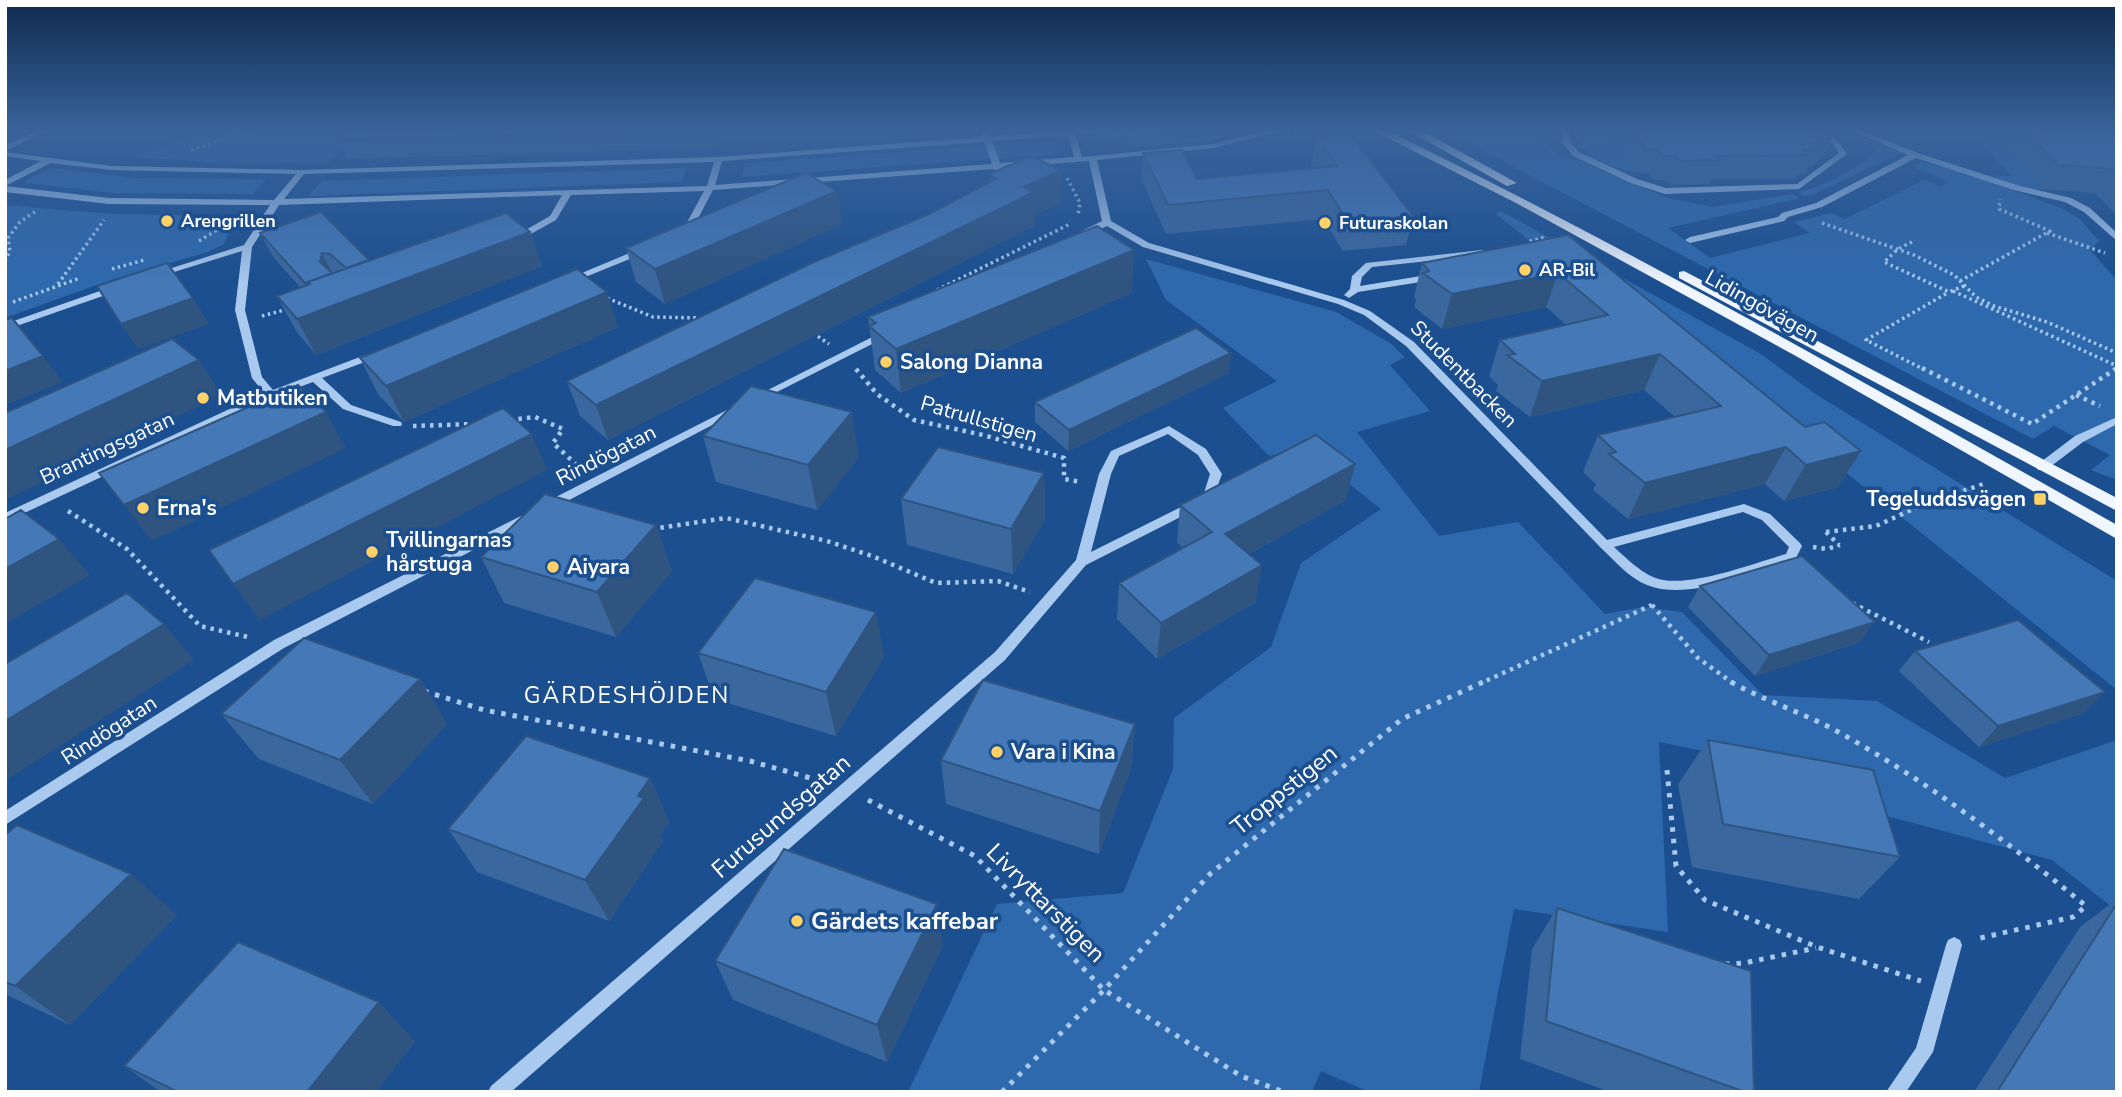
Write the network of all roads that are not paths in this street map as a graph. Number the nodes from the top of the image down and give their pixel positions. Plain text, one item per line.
1 (293, 182) edge
2 (712, 182) edge
3 (782, 182) edge
4 (1098, 182) edge
5 (1484, 182) edge
6 (1511, 182) edge
7 (1642, 182) edge
8 (1805, 182) edge
9 (1863, 182) edge
10 (1999, 182) edge
11 (5, 186) edge
12 (710, 188) junction
13 (568, 192) junction
14 (276, 203) junction
15 (1107, 222) junction
16 (2117, 238) edge
17 (671, 239) edge
18 (1074, 239) edge
19 (1690, 240) dead end
20 (508, 244) edge
21 (659, 244) edge
22 (247, 247) junction
23 (1514, 249) edge
24 (1448, 275) edge
25 (144, 279) edge
26 (132, 283) edge
27 (554, 286) edge
28 (1355, 289) junction
29 (1341, 302) junction
30 (5, 327) edge
31 (892, 330) edge
32 (391, 349) edge
33 (315, 378) junction
34 (271, 394) junction
35 (2117, 420) edge
36 (397, 424) road end
37 (2042, 467) junction
38 (2117, 505) edge
39 (5, 518) edge
40 (2117, 533) edge
41 (1605, 545) junction
42 (1082, 562) junction
43 (5, 819) edge
44 (1954, 944) road end
45 (497, 1092) edge
46 (1895, 1092) edge

1 - 14 street
2 - 12 street
3 - 12 street
4 - 15 street
5 - 40 main road, Lidingövägen
6 - 37 main road, Lidingövägen
7 - 8 street
9 - 19 street
10 - 16 street
11 - 14 street
12 - 13 street
12 - 17 street
13 - 14 street
13 - 20 street
14 - 22 street
15 - 18 street
15 - 29 street, Studentbacken
21 - 27 street
22 - 25 street
22 - 34 street
23 - 28 street
24 - 28 street
26 - 30 street
28 - 29 street
29 - 41 street, Studentbacken
31 - 43 street, Rindögatan
32 - 33 street, Brantingsgatan
33 - 34 street, Brantingsgatan
33 - 36 street
34 - 39 street, Brantingsgatan
35 - 37 street
37 - 38 main road, Lidingövägen
41 - 41 street, Studentbacken
42 - 42 street, Furusundsgatan
42 - 45 street, Furusundsgatan
44 - 46 street

